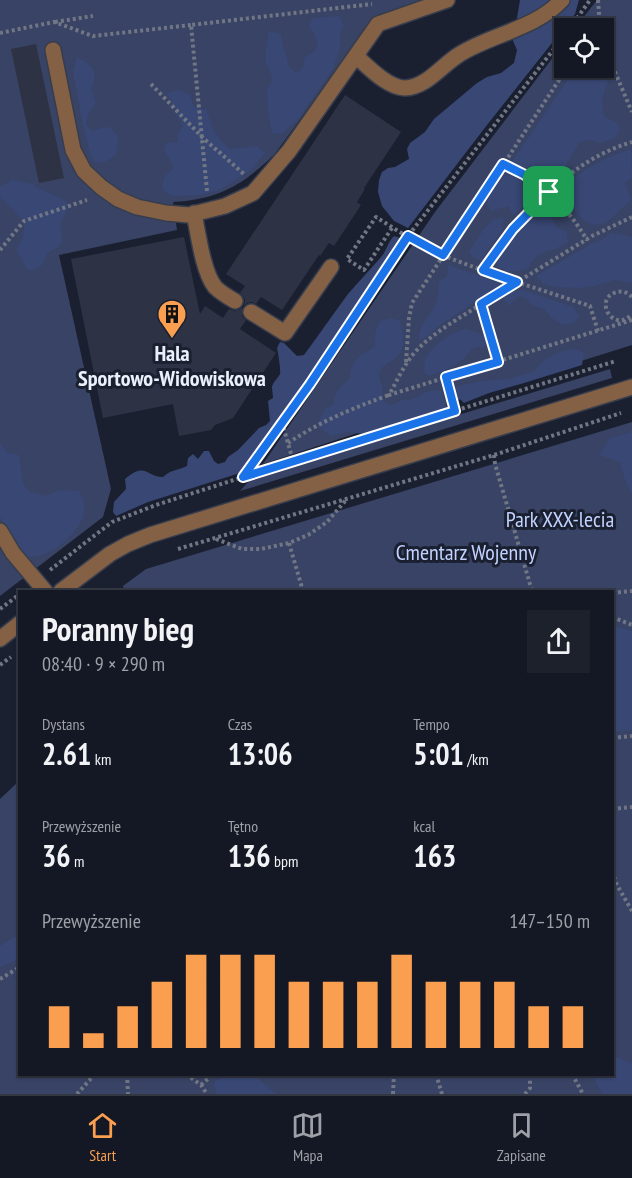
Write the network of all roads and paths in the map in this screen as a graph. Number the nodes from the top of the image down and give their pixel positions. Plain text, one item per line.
1 (447, 0) edge
2 (562, 0) edge
3 (590, 0) edge
4 (598, 0) edge
5 (374, 4) dead end
6 (93, 16) dead end
7 (578, 18) edge
8 (599, 18) edge
9 (54, 22) junction
10 (191, 25) junction
11 (0, 33) edge
12 (554, 49) edge
13 (52, 50) dead end
14 (356, 56) junction
15 (614, 70) edge
16 (560, 78) edge
17 (150, 84) dead end
18 (632, 112) edge
19 (202, 137) junction
20 (632, 142) edge
21 (503, 164) junction
22 (248, 177) dead end
23 (549, 192) junction
24 (111, 194) junction
25 (208, 195) dead end
26 (194, 213) junction
27 (632, 217) edge
28 (392, 228) junction
29 (408, 236) junction
30 (586, 240) junction
31 (0, 250) edge
32 (443, 255) junction
33 (331, 267) dead end
34 (483, 270) junction
35 (517, 282) junction
36 (632, 297) edge
37 (235, 301) dead end
38 (481, 304) junction
39 (252, 312) dead end
40 (632, 317) edge
41 (618, 320) junction
42 (615, 326) junction
43 (598, 331) junction
44 (616, 361) dead end
45 (498, 362) junction
46 (406, 364) junction
47 (446, 377) junction
48 (632, 387) edge
49 (388, 395) junction
50 (455, 411) junction
51 (621, 413) dead end
52 (282, 422) junction
53 (288, 443) junction
54 (494, 455) junction
55 (293, 461) junction
56 (243, 477) junction
57 (347, 500) junction
58 (0, 531) edge
59 (214, 538) junction
60 (289, 543) junction
61 (174, 550) dead end
62 (41, 586) edge
63 (62, 590) edge
64 (303, 590) edge
65 (532, 590) edge
66 (632, 591) edge
67 (614, 593) edge
68 (18, 596) edge
69 (0, 609) edge
70 (614, 618) edge
71 (18, 625) edge
72 (632, 625) edge
73 (0, 639) edge
74 (632, 736) edge
75 (614, 738) edge
76 (632, 807) edge
77 (614, 809) edge
78 (614, 878) edge
79 (632, 911) edge
80 (18, 968) edge
81 (0, 979) edge
82 (93, 1076) edge
83 (127, 1076) edge
84 (189, 1076) edge
85 (211, 1076) edge
86 (394, 1076) edge
87 (437, 1076) edge
88 (530, 1076) edge
89 (573, 1076) edge
90 (201, 1084) junction
91 (79, 1093) edge
92 (128, 1094) edge
93 (207, 1094) edge
94 (393, 1094) edge
95 (442, 1094) edge
96 (525, 1094) edge
97 (583, 1094) edge

1 - 14 street
2 - 14 street
3 - 7 path
4 - 8 path
5 - 10 path
6 - 9 path
9 - 10 path
9 - 11 path
10 - 19 path
12 - 29 path
13 - 24 street
14 - 26 street
15 - 18 path
16 - 21 path
17 - 19 path
19 - 22 path
19 - 25 path
20 - 23 path
21 - 23 path
21 - 32 path
23 - 30 path
23 - 34 path
24 - 26 street
24 - 31 path
26 - 37 street
27 - 30 path
28 - 28 path
28 - 29 path
29 - 32 path
29 - 52 path
30 - 35 path
32 - 34 path
32 - 46 path
33 - 39 street
34 - 35 path
35 - 38 path
35 - 43 path
36 - 41 path
38 - 45 path
38 - 46 path
40 - 41 path
40 - 42 path
41 - 42 path
42 - 43 path
43 - 45 path
44 - 50 path
45 - 47 path
46 - 49 path
47 - 49 path
47 - 50 path
48 - 63 street
49 - 53 path
50 - 55 path
51 - 54 path
52 - 53 path
52 - 56 path
53 - 55 path
54 - 57 path
54 - 65 path
55 - 56 path
56 - 62 path
57 - 59 path
57 - 60 path
58 - 62 street
59 - 60 path
59 - 61 path
60 - 64 path
66 - 67 path
68 - 69 path
70 - 72 path
71 - 73 street
74 - 75 path
76 - 77 path
78 - 79 path
80 - 81 path
82 - 91 path
83 - 92 path
84 - 90 path
85 - 90 path
86 - 94 path
87 - 95 path
88 - 96 path
89 - 97 path
90 - 93 path

